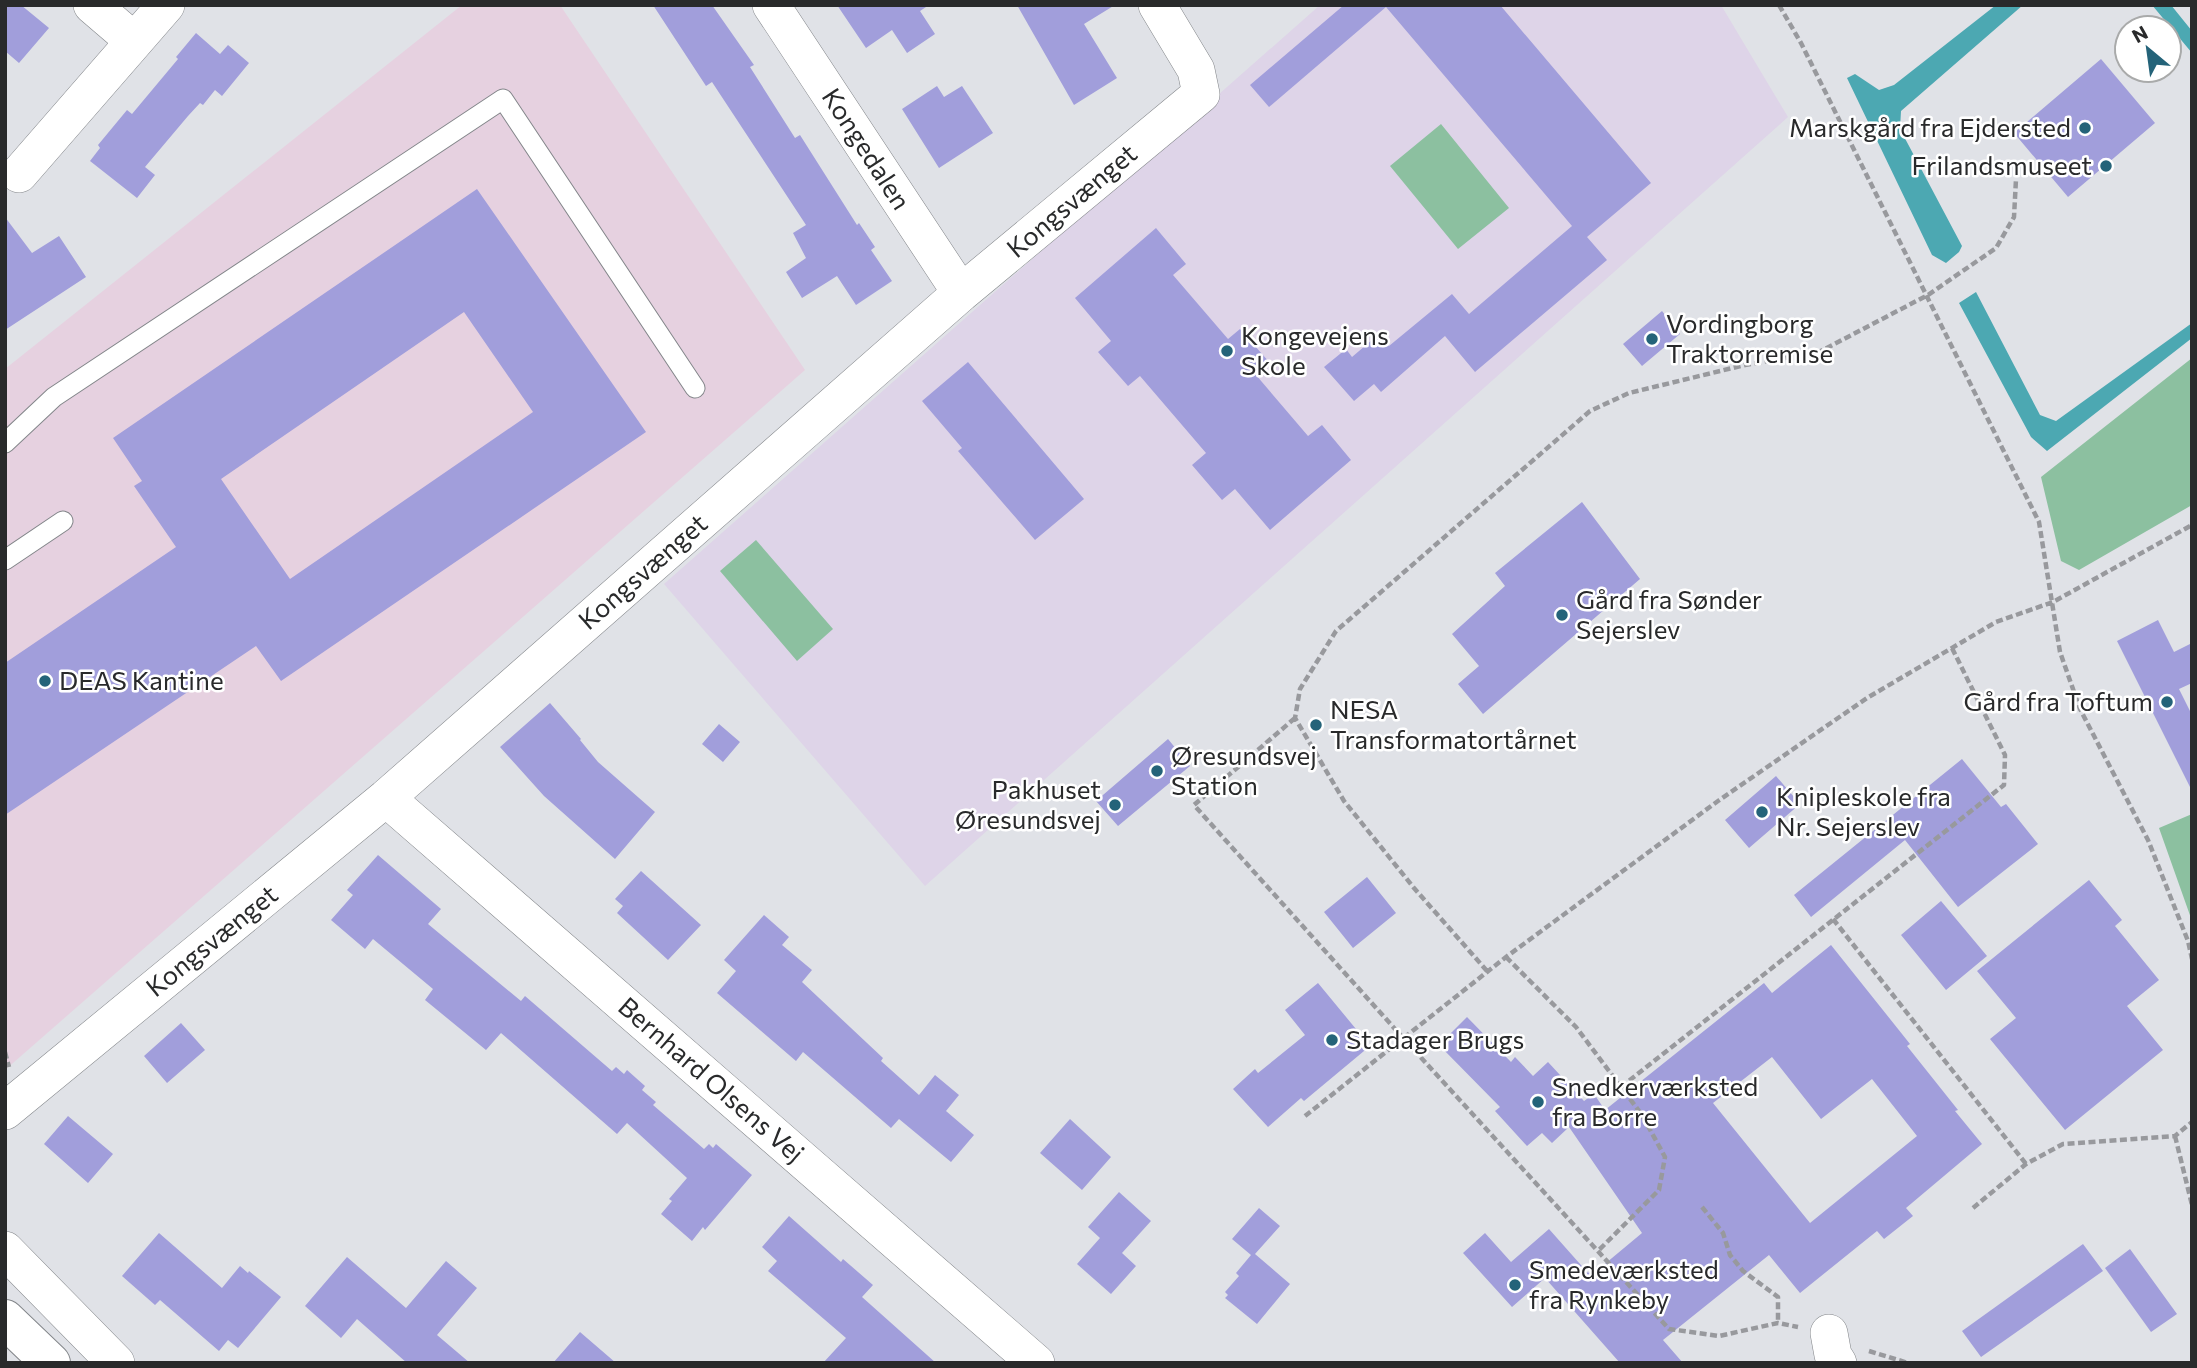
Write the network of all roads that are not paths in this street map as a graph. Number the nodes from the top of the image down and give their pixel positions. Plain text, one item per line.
1 (92, 5) edge
2 (166, 5) edge
3 (772, 5) edge
4 (1157, 5) edge
5 (134, 41) junction
6 (19, 174) dead end
7 (961, 293) junction
8 (695, 388) dead end
9 (5, 443) edge
10 (63, 521) dead end
11 (5, 560) edge
12 (386, 798) junction
13 (5, 1111) edge
14 (5, 1250) edge
15 (5, 1319) edge
16 (51, 1363) edge
17 (117, 1363) edge
18 (1036, 1363) edge

1 - 5 street
2 - 5 street
3 - 7 street, Kongedalen
4 - 7 street, Kongsvænget
5 - 6 street
7 - 12 street, Kongsvænget
8 - 9 lane
10 - 11 lane
12 - 13 street, Kongsvænget
12 - 18 street, Bernhard Olsens Vej
14 - 17 street
15 - 16 main road

